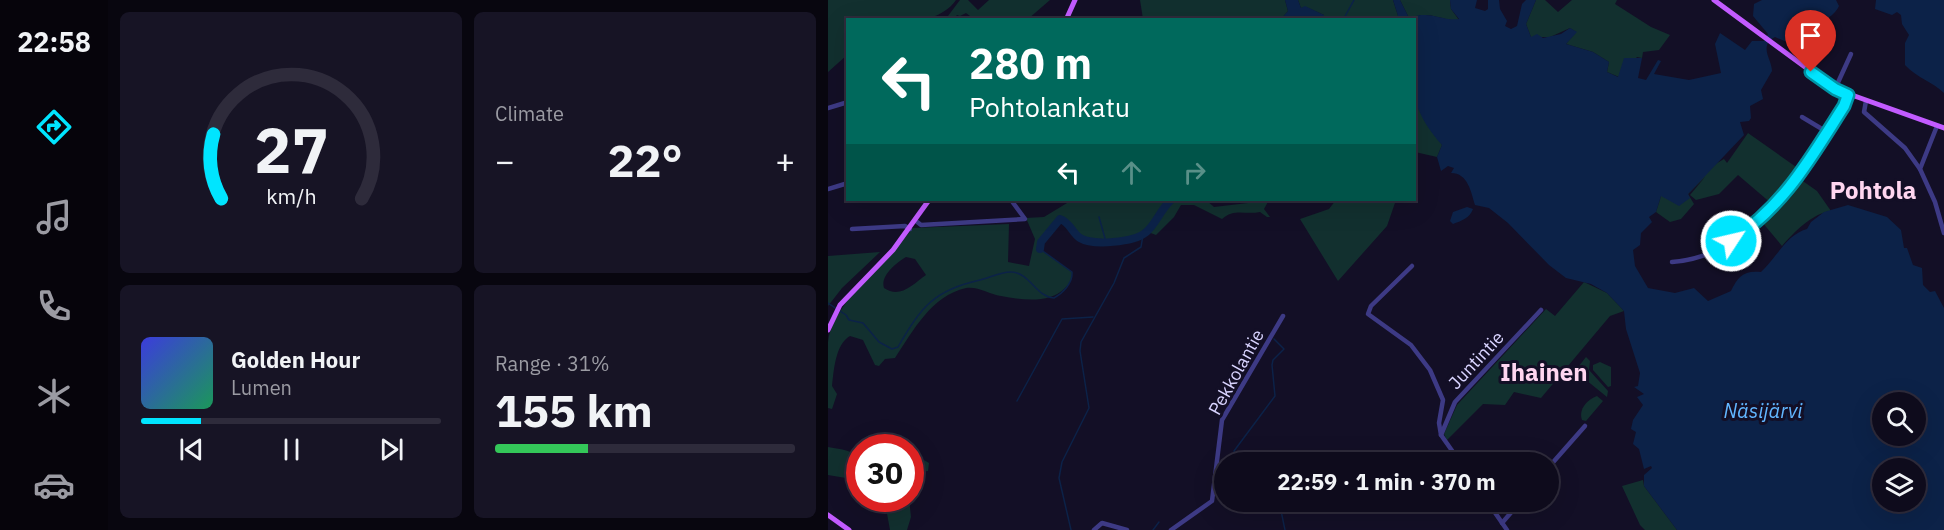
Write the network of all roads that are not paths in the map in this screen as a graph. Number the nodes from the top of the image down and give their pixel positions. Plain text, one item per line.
1 (1076, 0) edge
2 (1715, 0) edge
3 (1067, 18) edge
4 (1851, 54) dead end
5 (1835, 89) junction
6 (1848, 95) junction
7 (1866, 101) junction
8 (846, 103) edge
9 (828, 108) edge
10 (1803, 117) dead end
11 (1937, 126) junction
12 (1944, 128) edge
13 (1827, 132) junction
14 (1920, 169) junction
15 (846, 184) edge
16 (828, 189) edge
17 (928, 201) edge
18 (1012, 201) edge
19 (916, 221) junction
20 (852, 229) dead end
21 (910, 229) junction
22 (1944, 233) edge
23 (1672, 262) dead end
24 (1412, 266) dead end
25 (1541, 310) dead end
26 (1283, 316) dead end
27 (828, 330) edge
28 (1585, 426) dead end
29 (1441, 435) junction
30 (1453, 452) edge
31 (1559, 456) edge
32 (1494, 512) edge
33 (1512, 512) edge
34 (828, 515) edge
35 (1502, 523) junction
36 (849, 530) edge
37 (1094, 530) edge
38 (1127, 530) edge
39 (1172, 530) edge
40 (1507, 530) edge

1 - 3 main road
2 - 5 main road
4 - 5 street
5 - 6 main road
6 - 7 main road
6 - 13 street
7 - 11 main road
7 - 14 street
8 - 9 street
10 - 13 street
11 - 12 main road
11 - 14 street
13 - 23 street
14 - 22 street
15 - 16 street
17 - 19 main road
18 - 19 street
19 - 21 main road
20 - 21 street
21 - 27 main road
24 - 29 street
25 - 29 street, Juntintie
26 - 39 street, Pekkolantie
28 - 31 street
29 - 30 street
32 - 35 street
33 - 35 street
34 - 36 main road
35 - 40 street
37 - 38 street

